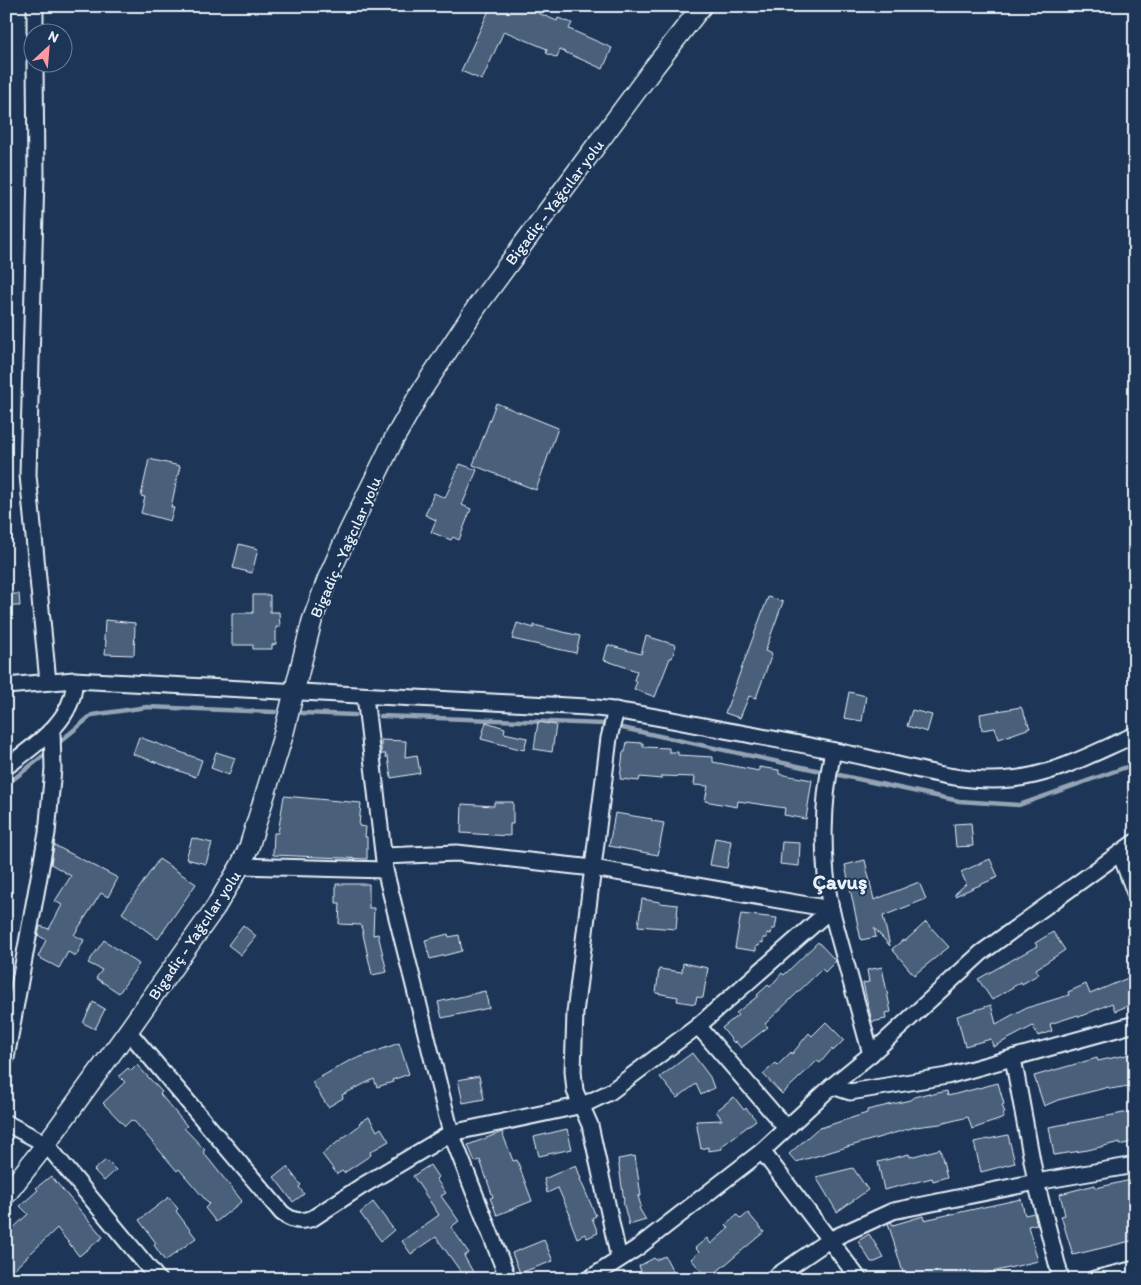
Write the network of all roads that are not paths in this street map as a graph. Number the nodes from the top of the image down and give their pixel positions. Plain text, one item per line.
1 (35, 6) edge
2 (702, 6) edge
3 (35, 22) edge
4 (35, 72) edge
5 (74, 680) junction
6 (48, 682) junction
7 (6, 686) edge
8 (294, 692) junction
9 (365, 696) junction
10 (615, 714) junction
11 (52, 735) junction
12 (1135, 735) edge
13 (832, 756) junction
14 (6, 767) edge
15 (1135, 842) edge
16 (1120, 853) junction
17 (384, 863) junction
18 (240, 866) junction
19 (593, 868) junction
20 (1135, 893) edge
21 (831, 909) junction
22 (1135, 1024) edge
23 (698, 1026) junction
24 (128, 1032) junction
25 (871, 1054) junction
26 (6, 1058) edge
27 (1013, 1058) junction
28 (832, 1086) junction
29 (583, 1105) junction
30 (6, 1123) edge
31 (786, 1128) junction
32 (451, 1133) junction
33 (46, 1144) junction
34 (762, 1151) junction
35 (1135, 1165) edge
36 (1036, 1182) junction
37 (6, 1195) edge
38 (829, 1240) junction
39 (619, 1259) junction
40 (1135, 1269) edge
41 (158, 1279) edge
42 (508, 1279) edge
43 (590, 1279) edge
44 (772, 1279) edge
45 (859, 1279) edge
46 (1062, 1279) edge
47 (1094, 1279) edge

1 - 3 street
2 - 8 main road, Bigadiç - Yağcılar yolu
4 - 6 street
5 - 6 street
5 - 8 street
5 - 11 street
6 - 7 street
8 - 9 street
8 - 18 main road, Bigadiç - Yağcılar yolu
9 - 10 street
9 - 17 street
10 - 13 street
10 - 19 street
11 - 14 street
11 - 26 street
12 - 13 street
13 - 21 street
15 - 16 street
16 - 20 street
16 - 25 street
17 - 18 street
17 - 19 street
17 - 32 street
18 - 24 main road, Bigadiç - Yağcılar yolu
19 - 21 street
19 - 29 street
21 - 23 street
21 - 25 street
22 - 27 street
23 - 29 street
23 - 31 street
24 - 32 street
24 - 33 main road, Bigadiç - Yağcılar yolu
25 - 28 street
27 - 28 street
27 - 36 street
28 - 31 street
29 - 32 street
29 - 39 street
30 - 33 street
31 - 34 street
32 - 42 street
33 - 37 main road, Bigadiç - Yağcılar yolu
33 - 41 street
34 - 38 street
34 - 39 street
35 - 36 street
36 - 38 street
36 - 46 street
38 - 44 street
38 - 45 street
39 - 43 street
40 - 47 street

